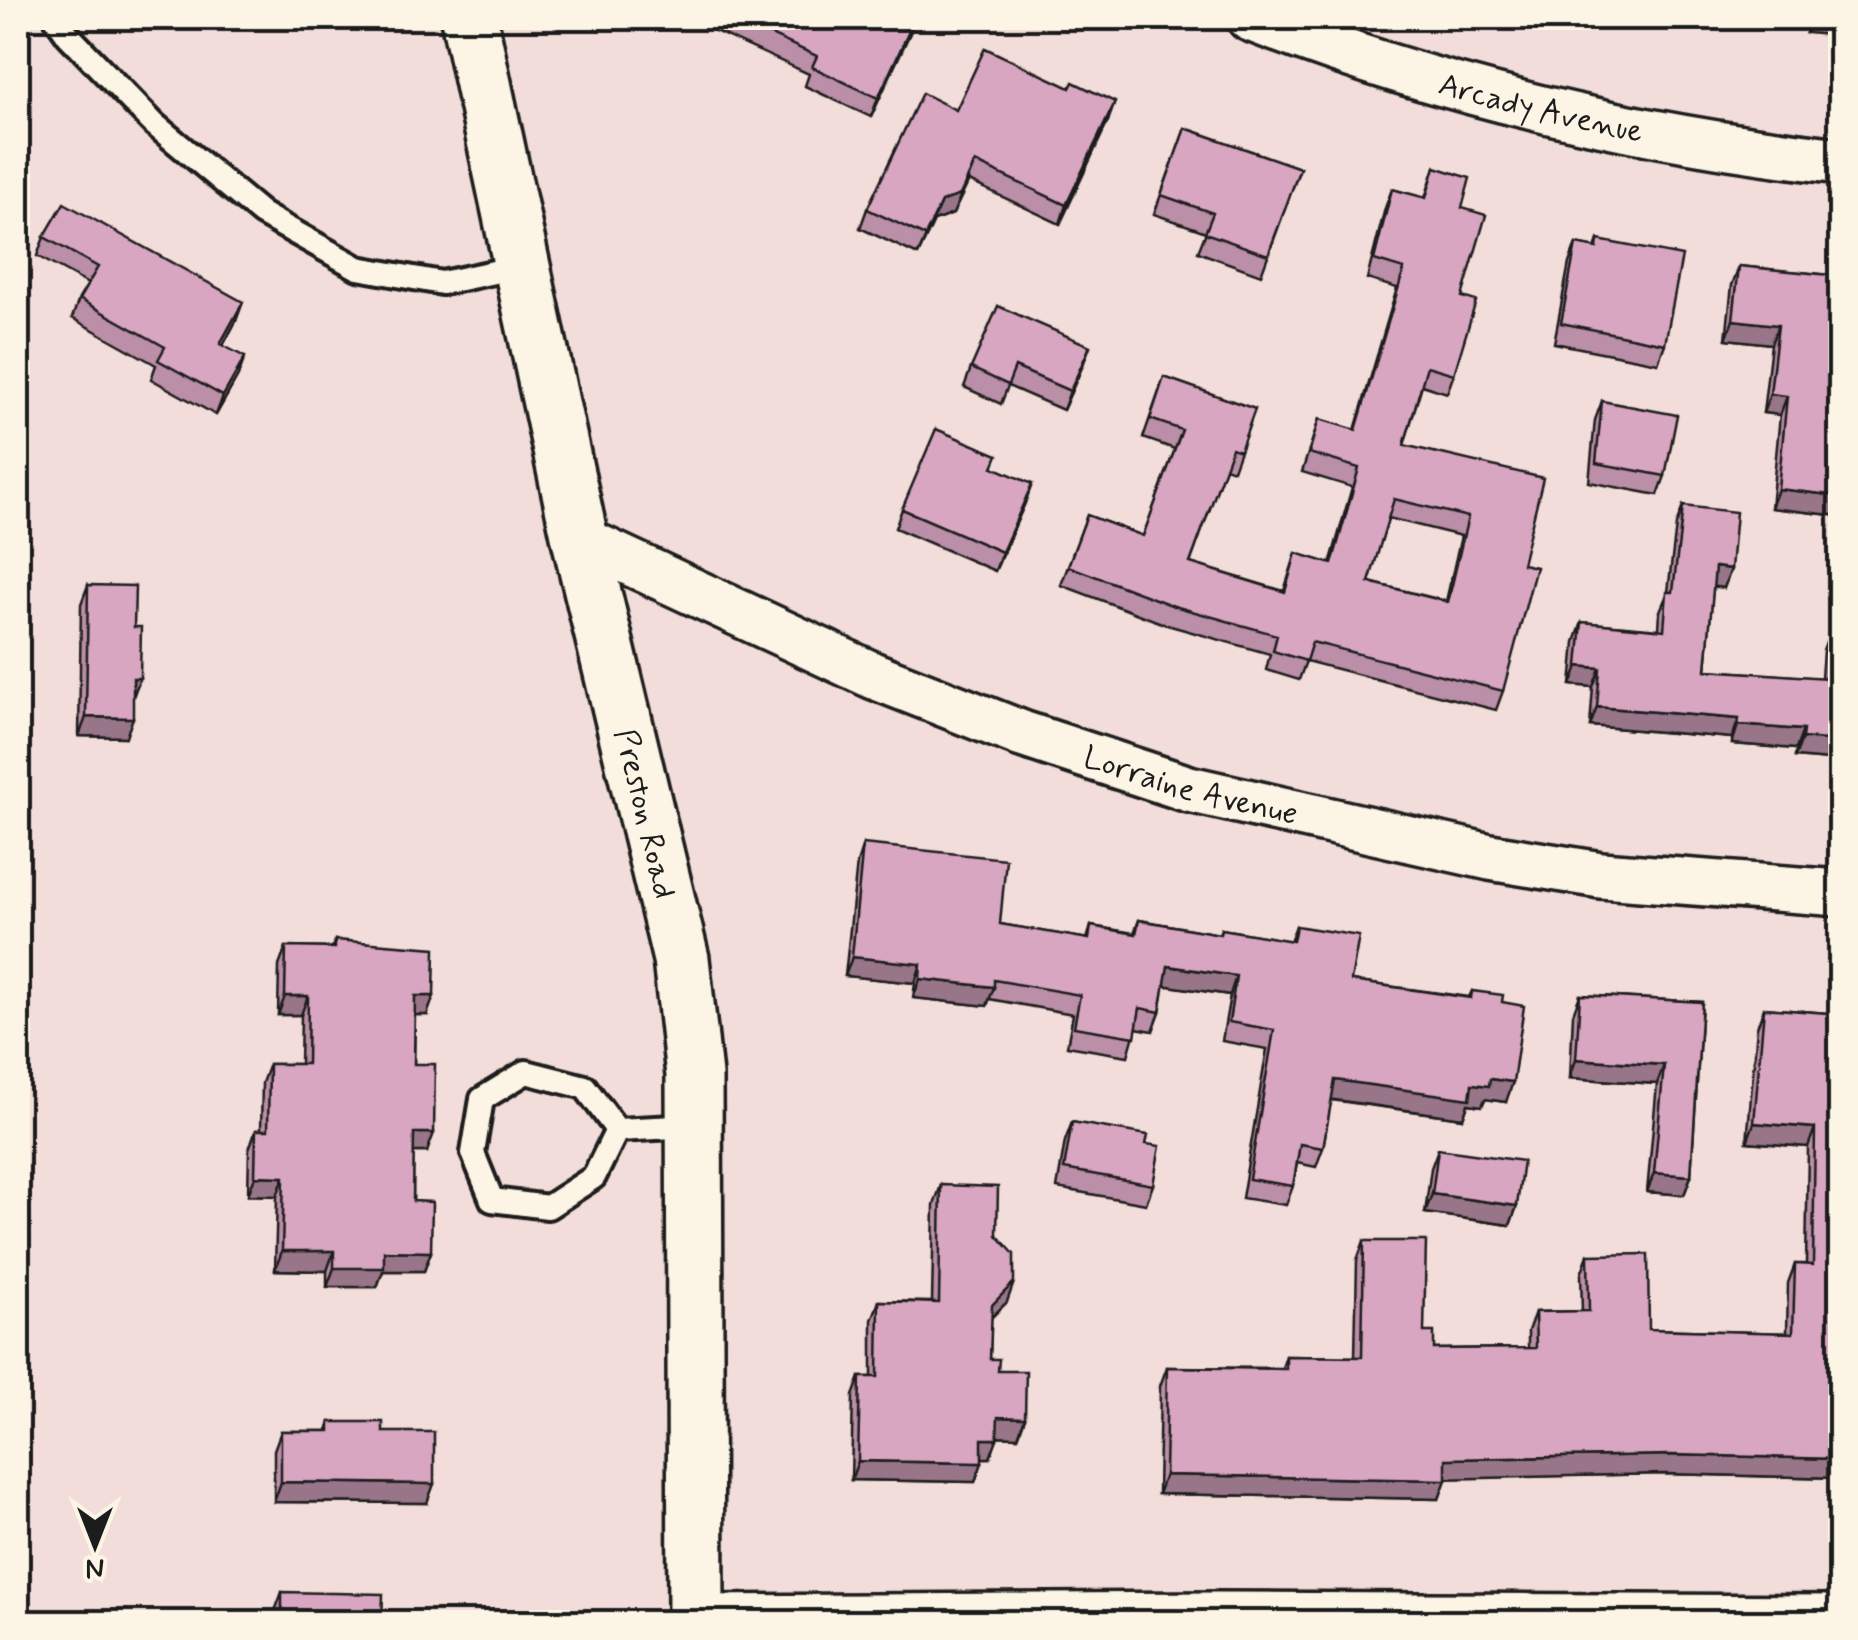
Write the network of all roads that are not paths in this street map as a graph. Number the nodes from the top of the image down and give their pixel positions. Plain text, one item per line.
1 (56, 18) edge
2 (469, 18) edge
3 (1250, 18) edge
4 (1840, 162) edge
5 (522, 266) junction
6 (580, 539) junction
7 (1840, 893) edge
8 (695, 1126) junction
9 (617, 1130) junction
10 (1840, 1618) edge
11 (696, 1620) edge

1 - 5 lane
2 - 5 main road, Preston Road
3 - 4 street, Arcady Avenue
5 - 6 main road, Preston Road
6 - 7 street, Lorraine Avenue
6 - 8 main road, Preston Road
8 - 9 lane
8 - 11 main road, Preston Road
9 - 9 lane
10 - 11 street

